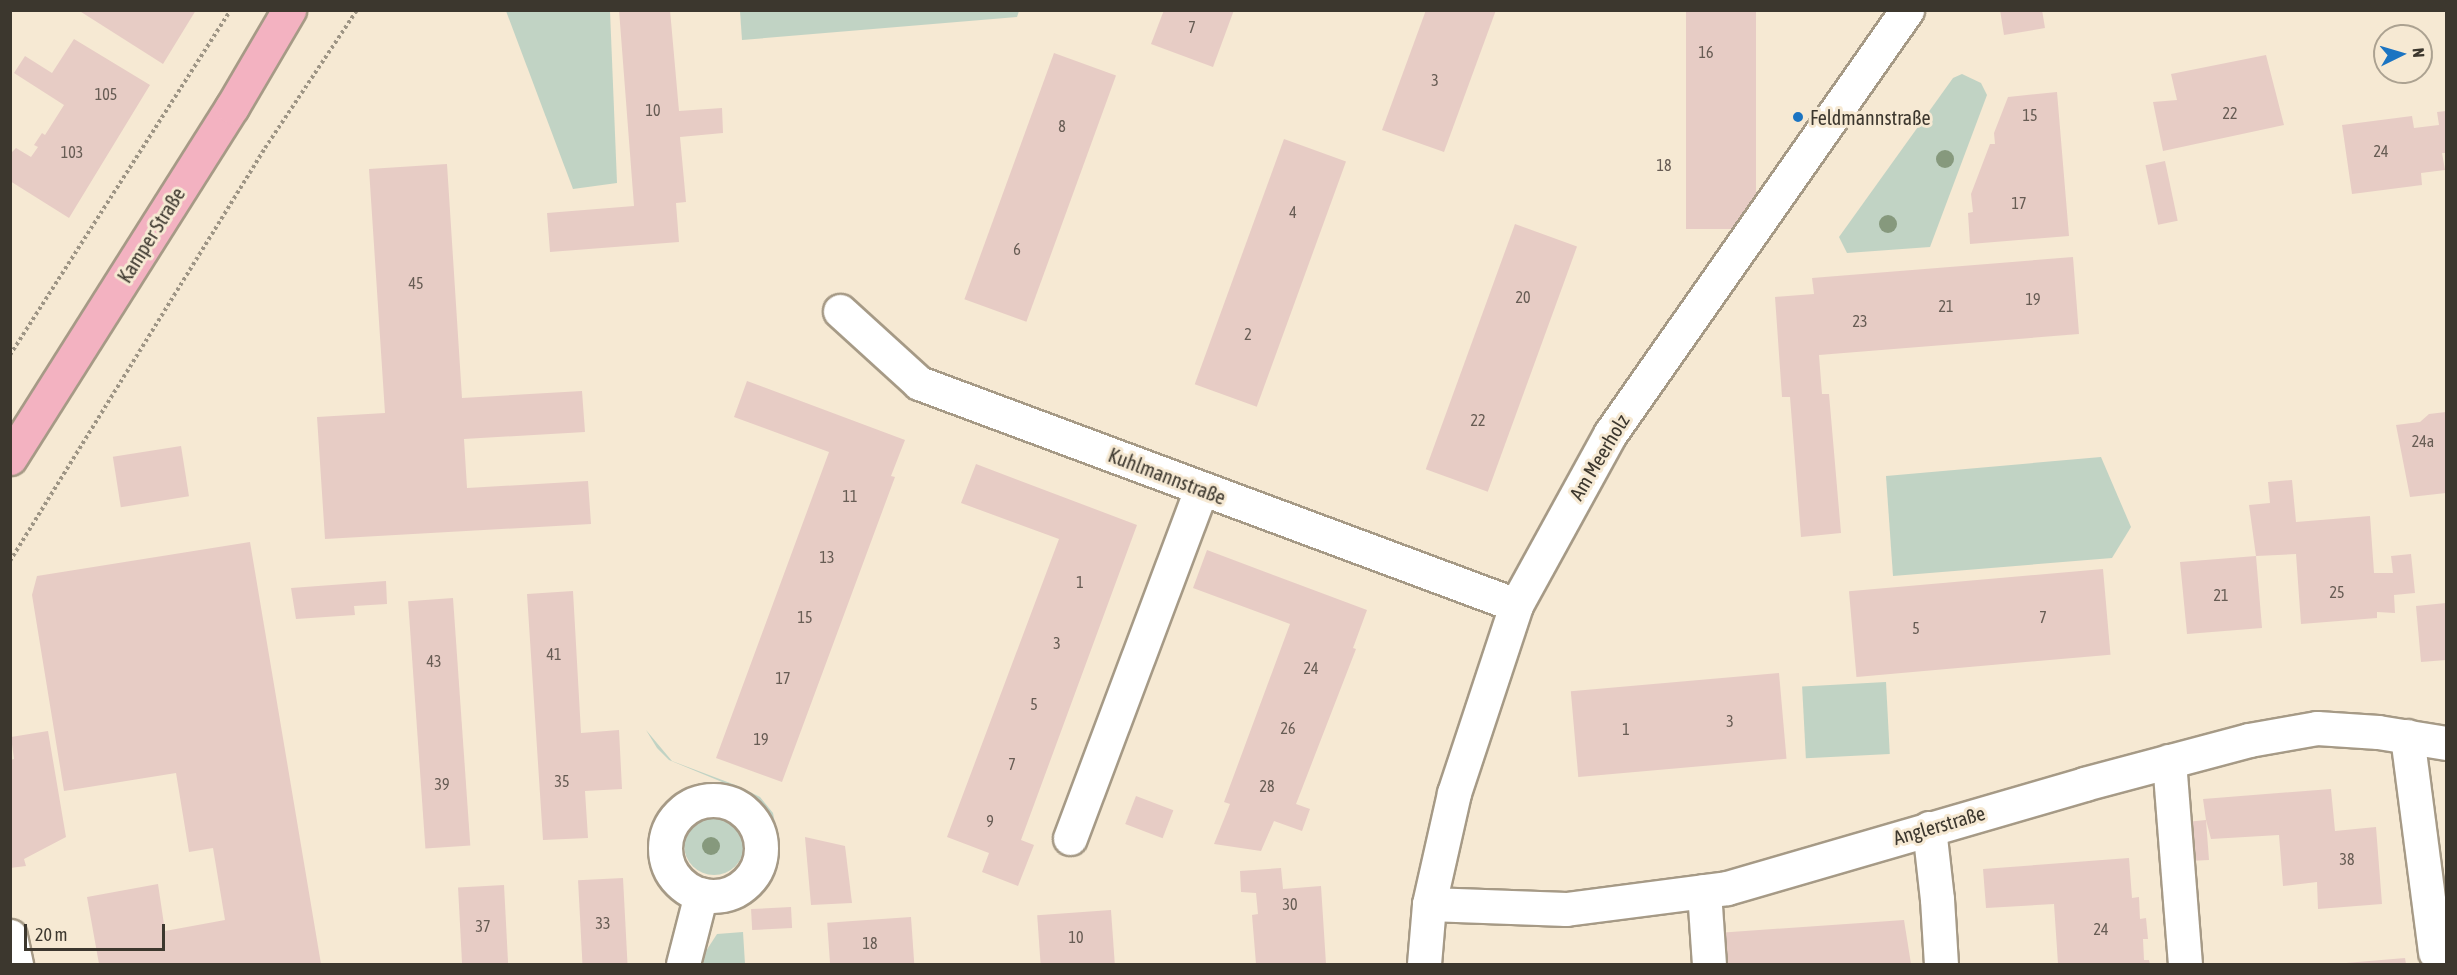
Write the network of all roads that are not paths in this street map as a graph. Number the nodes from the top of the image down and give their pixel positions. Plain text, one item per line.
1 (289, 10) edge
2 (1907, 10) edge
3 (840, 310) dead end
4 (10, 458) edge
5 (1201, 489) junction
6 (1516, 605) junction
7 (2407, 736) junction
8 (2446, 743) edge
9 (2169, 761) junction
10 (1929, 828) junction
11 (1070, 838) dead end
12 (1704, 891) junction
13 (701, 894) dead end
14 (1429, 904) junction
15 (10, 936) edge
16 (2435, 952) dead end
17 (16, 964) edge
18 (683, 964) edge
19 (1424, 964) edge
20 (1708, 964) edge
21 (1941, 964) edge
22 (2185, 964) edge

1 - 4 main road, Kamper Straße
2 - 6 street, Am Meerholz
3 - 5 street, Kuhlmannstraße
5 - 6 street, Kuhlmannstraße
5 - 11 street
6 - 14 street, Am Meerholz
7 - 8 street, Anglerstraße
7 - 9 street, Anglerstraße
7 - 16 street
9 - 10 street, Anglerstraße
9 - 22 street
10 - 12 street, Anglerstraße
10 - 21 street
12 - 14 street, Anglerstraße
12 - 20 street
13 - 18 street
14 - 19 street, Am Meerholz
15 - 17 street

